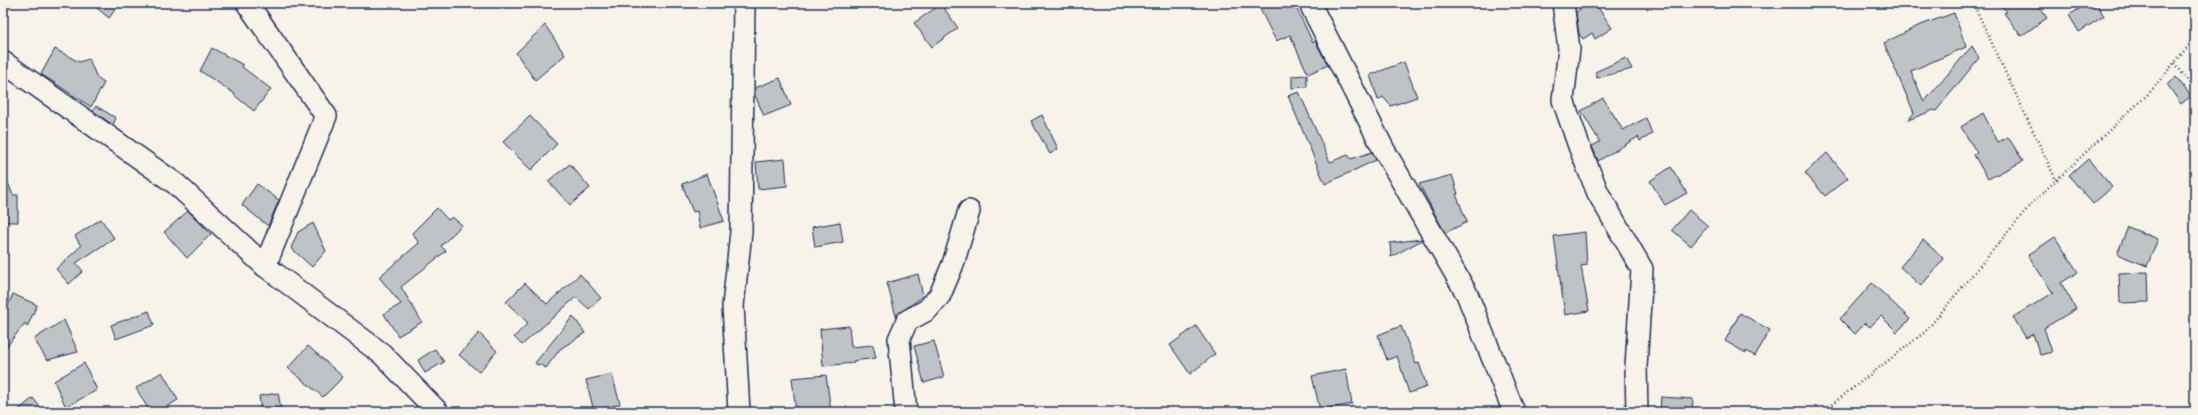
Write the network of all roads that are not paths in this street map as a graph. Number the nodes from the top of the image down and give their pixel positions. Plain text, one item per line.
1 (247, 3) edge
2 (744, 3) edge
3 (1311, 3) edge
4 (1563, 3) edge
5 (3, 62) edge
6 (969, 211) dead end
7 (265, 266) junction
8 (438, 412) edge
9 (739, 412) edge
10 (906, 412) edge
11 (1514, 412) edge
12 (1637, 412) edge

1 - 7 street
2 - 9 street
3 - 11 street
4 - 12 street
5 - 7 street
6 - 10 street
7 - 8 street

